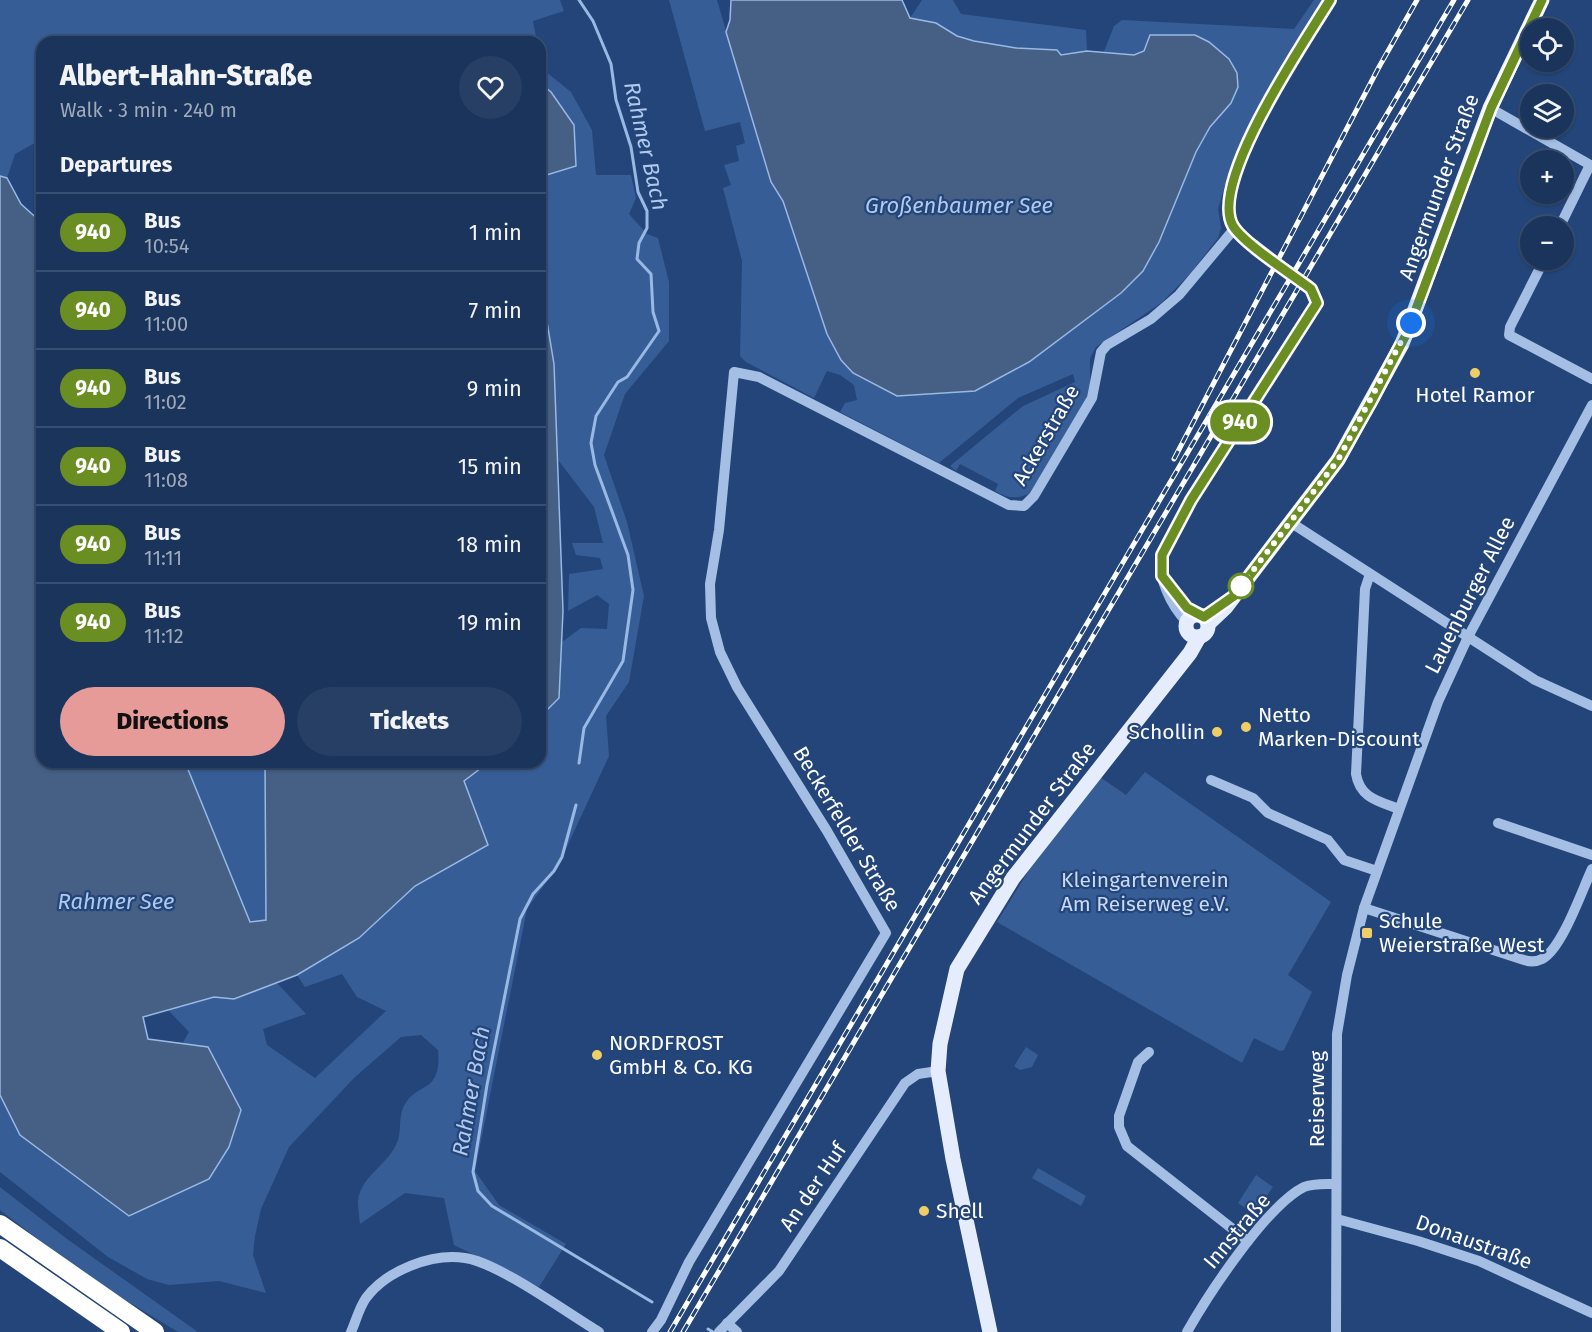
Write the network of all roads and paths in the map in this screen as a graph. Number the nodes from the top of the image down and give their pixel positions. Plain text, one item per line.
1 (1330, 0) edge
2 (1542, 0) edge
3 (1491, 108) junction
4 (1591, 166) edge
5 (1565, 216) edge
6 (1234, 228) junction
7 (1539, 270) edge
8 (735, 372) joint
9 (1592, 379) edge
10 (1592, 405) edge
11 (1290, 522) junction
12 (1371, 574) junction
13 (1197, 624) junction
14 (1468, 637) junction
15 (1592, 706) edge
16 (1211, 780) dead end
17 (1399, 809) junction
18 (1498, 823) dead end
19 (1592, 855) edge
20 (1592, 868) edge
21 (1377, 871) junction
22 (1364, 908) junction
23 (1149, 1052) dead end
24 (938, 1071) junction
25 (1336, 1184) junction
26 (1337, 1219) junction
27 (0, 1224) edge
28 (1248, 1242) junction
29 (0, 1248) edge
30 (1592, 1313) edge
31 (722, 1328) edge
32 (121, 1332) edge
33 (155, 1332) edge
34 (351, 1332) edge
35 (599, 1332) edge
36 (652, 1332) edge
37 (737, 1332) edge
38 (990, 1332) edge
39 (1187, 1332) edge
40 (1336, 1332) edge

1 - 6 street
2 - 3 main road, Angermunder Straße
3 - 4 street
3 - 11 main road, Angermunder Straße
4 - 5 street
6 - 8 street, Ackerstraße
6 - 13 street, bridge
7 - 9 street
8 - 36 street, Beckerfelder Straße
10 - 14 street, Lauenburger Allee
11 - 12 street
11 - 13 main road, Angermunder Straße
12 - 14 street
12 - 17 street
13 - 24 main road, Angermunder Straße
14 - 15 street
14 - 17 street, Lauenburger Allee
16 - 21 street
17 - 21 street, Reiserweg
18 - 19 street
20 - 22 street
21 - 22 street, Reiserweg
22 - 25 street, Reiserweg
23 - 28 street
24 - 31 street, An der Huf
24 - 38 main road, Angermunder Straße
25 - 26 street, Reiserweg
25 - 28 street, Innstraße
26 - 30 street, Donaustraße
26 - 40 street, Reiserweg
27 - 33 highway
28 - 39 street, Innstraße
29 - 32 highway
31 - 37 street
34 - 35 street

